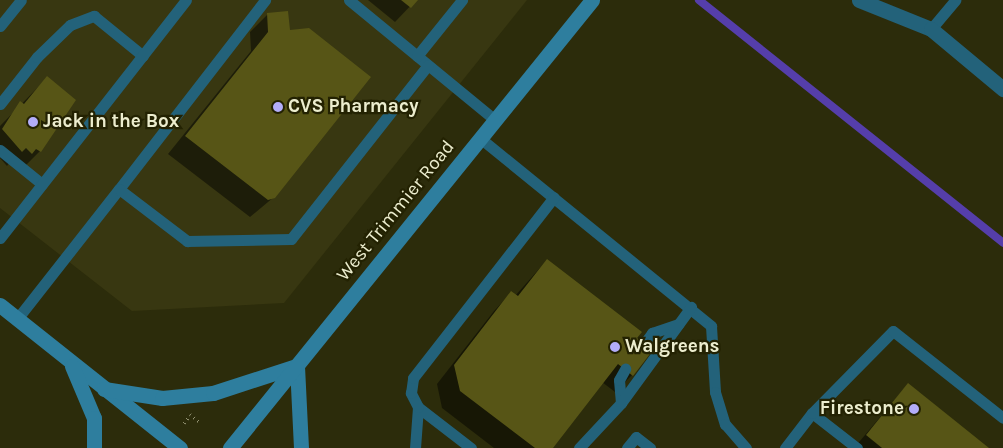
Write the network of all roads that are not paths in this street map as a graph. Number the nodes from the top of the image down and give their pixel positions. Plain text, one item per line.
1 (21, 0) edge
2 (186, 0) edge
3 (265, 0) edge
4 (349, 0) edge
5 (462, 0) edge
6 (592, 0) edge
7 (859, 0) edge
8 (955, 0) edge
9 (0, 26) edge
10 (931, 29) junction
11 (143, 56) junction
12 (417, 56) junction
13 (428, 65) junction
14 (1003, 89) edge
15 (0, 104) edge
16 (495, 120) junction
17 (480, 138) junction
18 (0, 150) edge
19 (42, 184) junction
20 (119, 189) junction
21 (554, 197) junction
22 (0, 238) edge
23 (0, 305) edge
24 (691, 307) junction
25 (17, 319) junction
26 (678, 324) junction
27 (644, 344) dead end
28 (72, 365) junction
29 (297, 366) junction
30 (625, 370) dead end
31 (102, 388) junction
32 (621, 403) junction
33 (418, 407) junction
34 (812, 413) junction
35 (1003, 418) edge
36 (94, 448) edge
37 (180, 448) edge
38 (230, 448) edge
39 (301, 448) edge
40 (416, 448) edge
41 (471, 448) edge
42 (580, 448) edge
43 (627, 448) edge
44 (650, 448) edge
45 (746, 448) edge
46 (785, 448) edge
47 (857, 448) edge

1 - 9 lane
2 - 11 lane
3 - 20 lane
4 - 12 lane
5 - 12 lane
6 - 16 main road, West Trimmier Road
7 - 10 street
8 - 10 lane
10 - 14 street
11 - 15 lane
11 - 19 lane
12 - 13 lane
13 - 16 lane
13 - 20 lane
16 - 17 main road, West Trimmier Road
17 - 21 lane
17 - 29 main road, West Trimmier Road
18 - 19 lane
19 - 22 lane
20 - 25 lane
21 - 24 lane
21 - 33 lane
23 - 25 main road
24 - 26 lane
24 - 45 lane
25 - 28 main road
26 - 27 lane
26 - 32 lane
28 - 31 main road
28 - 36 main road
29 - 31 main road
29 - 38 main road, West Trimmier Road
29 - 39 main road
30 - 32 lane
31 - 37 main road
32 - 42 lane
33 - 40 lane
33 - 41 lane
34 - 35 lane
34 - 46 lane
34 - 47 lane
43 - 44 lane

